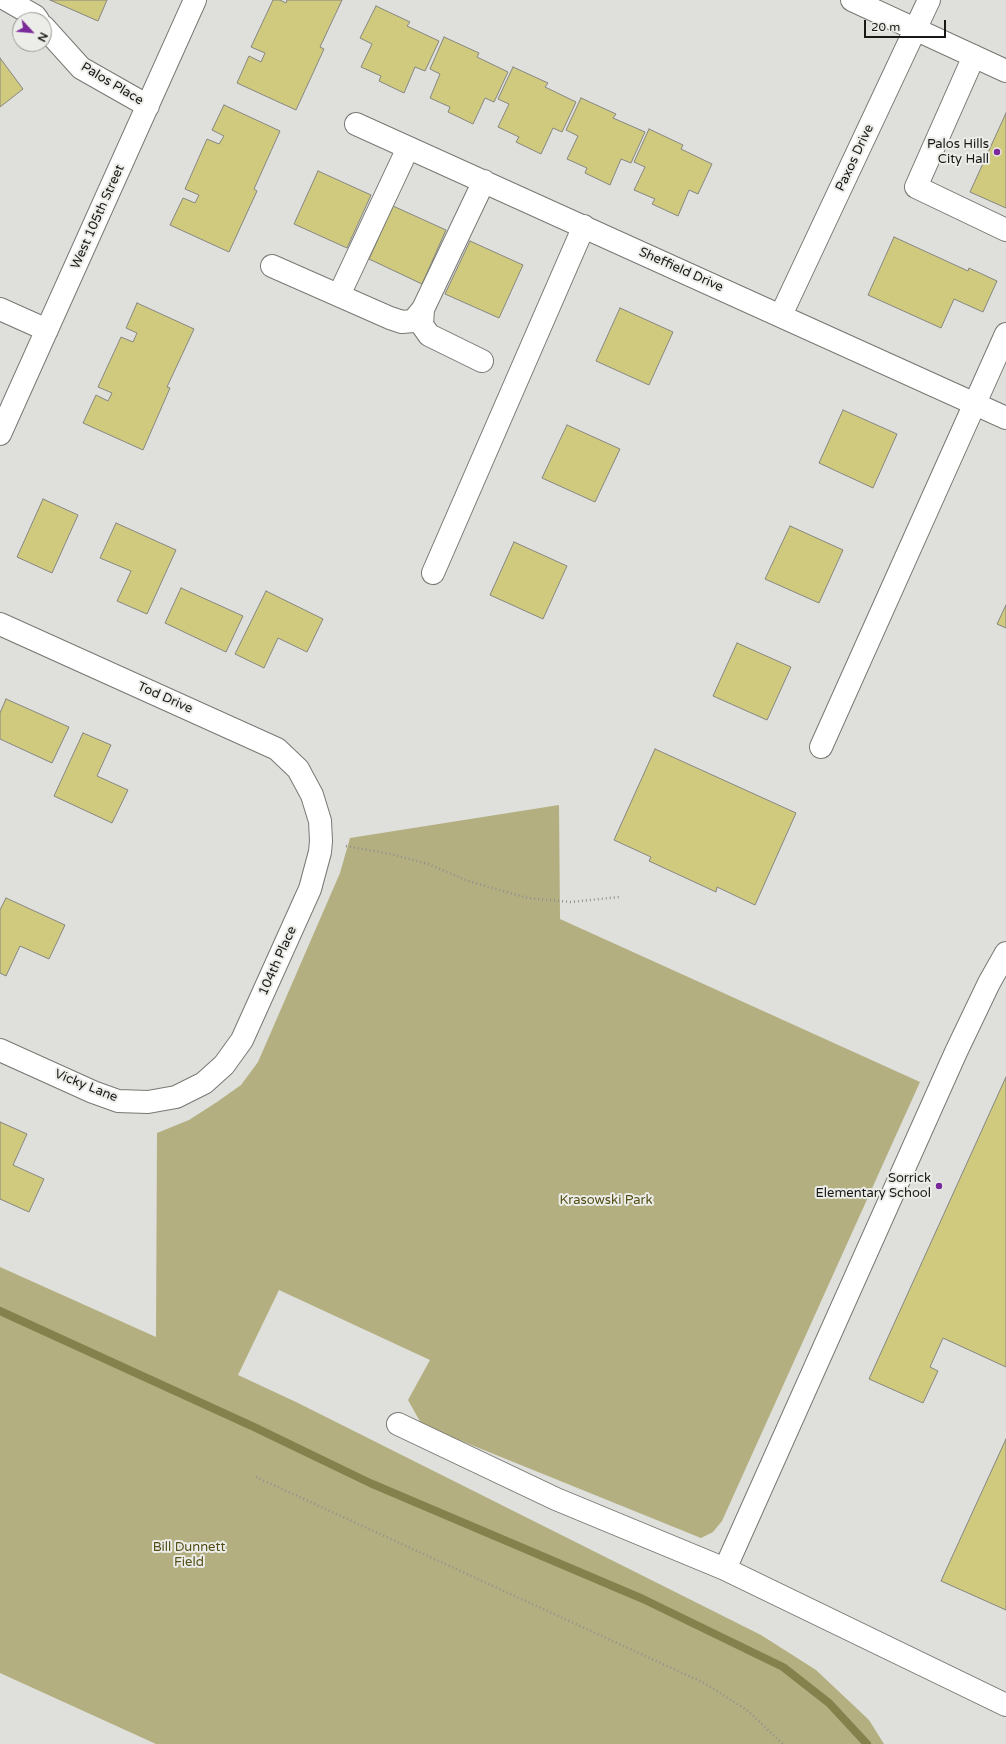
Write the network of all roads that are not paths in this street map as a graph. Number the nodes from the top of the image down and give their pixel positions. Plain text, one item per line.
1 (6, 0) edge
2 (196, 0) edge
3 (852, 0) edge
4 (929, 0) edge
5 (27, 12) edge
6 (915, 29) junction
7 (52, 37) edge
8 (974, 56) junction
9 (1006, 71) edge
10 (148, 106) junction
11 (356, 124) dead end
12 (408, 148) junction
13 (484, 181) junction
14 (584, 226) junction
15 (1006, 230) edge
16 (272, 266) dead end
17 (339, 295) junction
18 (0, 309) edge
19 (423, 309) junction
20 (781, 315) junction
21 (47, 330) junction
22 (1006, 334) edge
23 (482, 361) dead end
24 (974, 404) junction
25 (1006, 418) edge
26 (0, 434) edge
27 (433, 573) dead end
28 (0, 624) edge
29 (822, 747) dead end
30 (312, 795) joint
31 (1006, 953) edge
32 (0, 1050) edge
33 (176, 1098) joint
34 (398, 1424) dead end
35 (725, 1569) junction
36 (1006, 1705) edge

1 - 5 street
2 - 10 street, West 105th Street
3 - 6 street
4 - 6 street, Paxos Drive
6 - 8 street
6 - 20 street, Paxos Drive
7 - 10 street, Palos Place
8 - 9 street
8 - 15 street
10 - 21 street, West 105th Street
11 - 12 street, Sheffield Drive
12 - 13 street, Sheffield Drive
12 - 17 street
13 - 14 street, Sheffield Drive
13 - 19 street
14 - 20 street, Sheffield Drive
14 - 27 street
16 - 17 street
17 - 19 street
18 - 21 street
19 - 23 street
20 - 24 street, Sheffield Drive
21 - 26 street, West 105th Street
22 - 24 street
24 - 25 street, Sheffield Drive
24 - 29 street
28 - 30 street, Tod Drive
30 - 33 street, 104th Place
31 - 35 street
32 - 33 street, Vicky Lane
34 - 35 street
35 - 36 street

